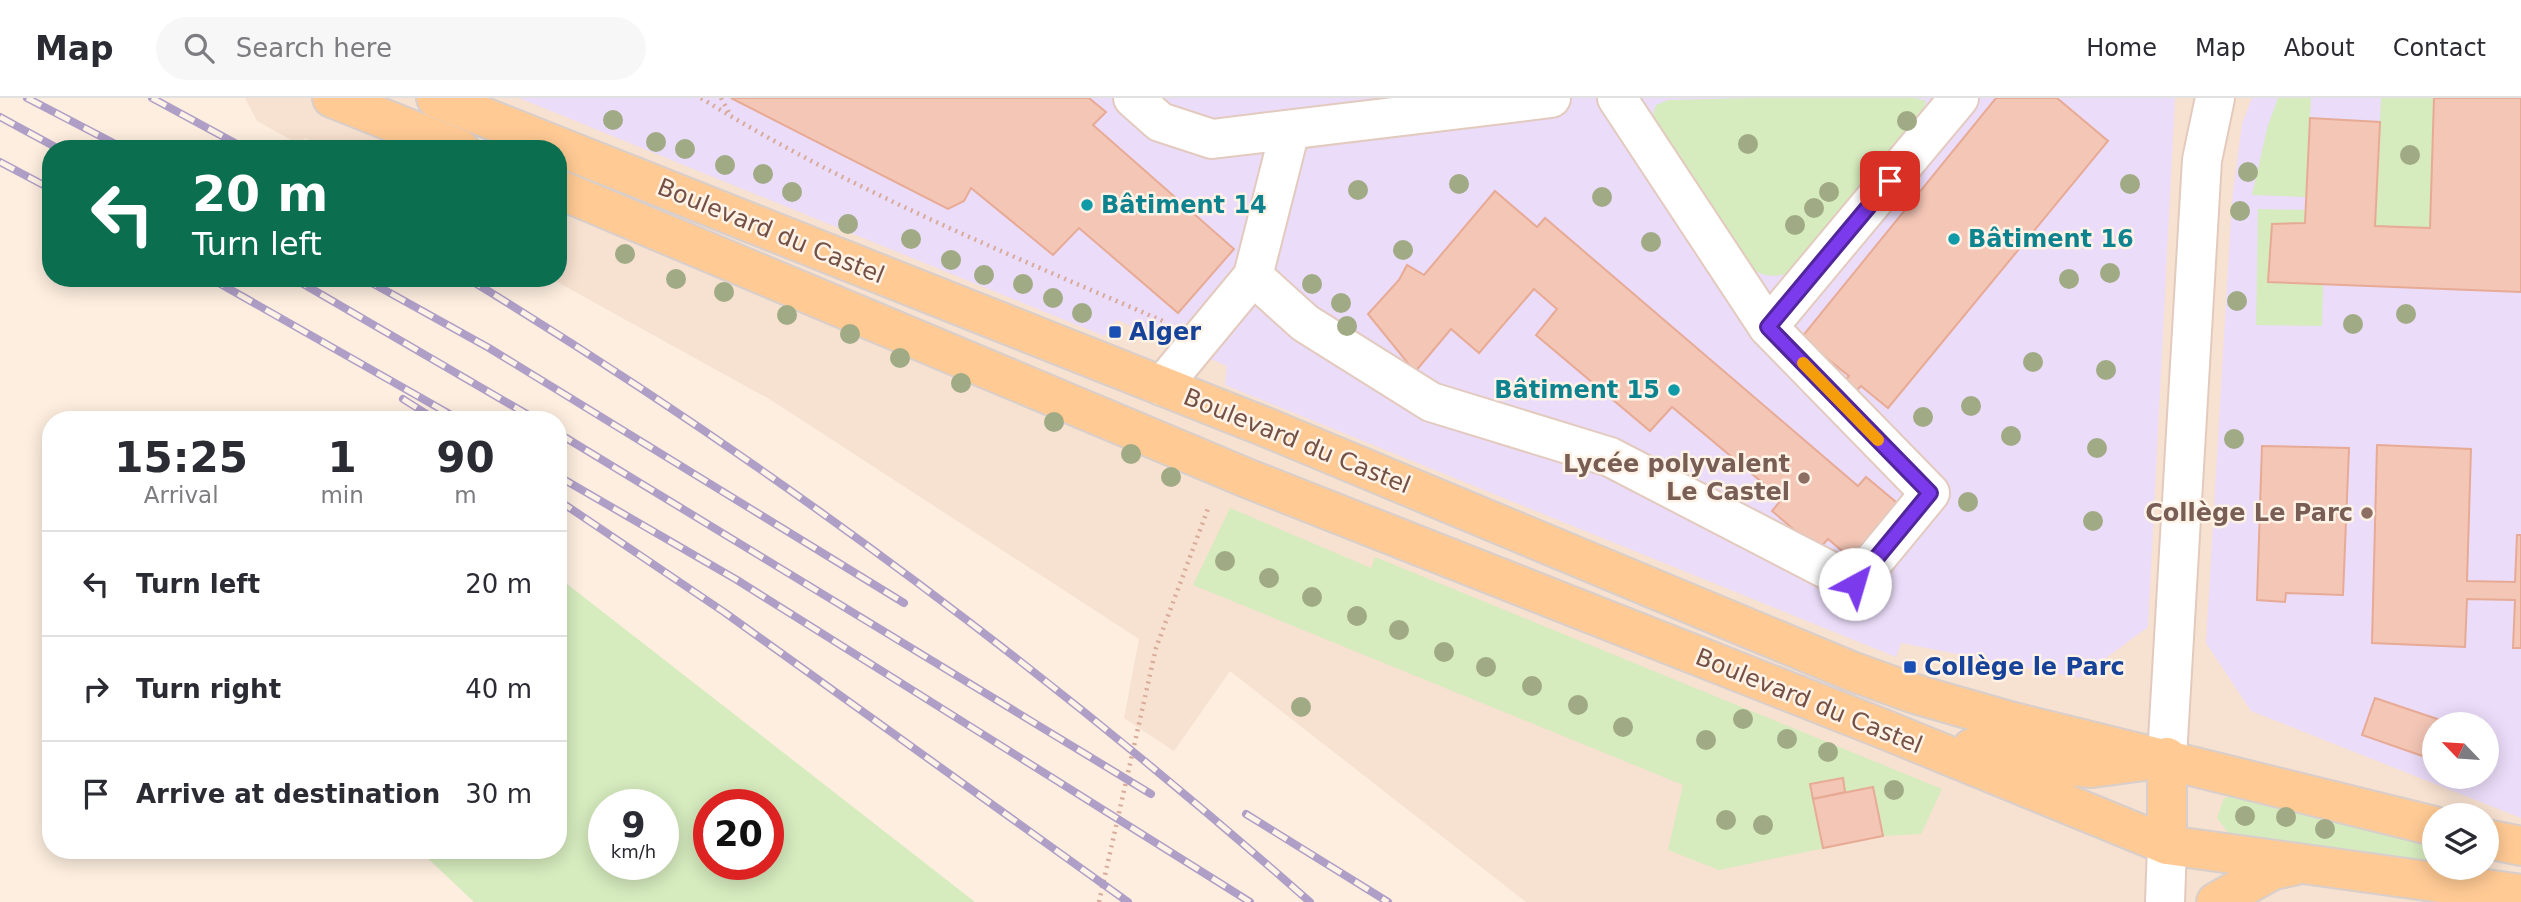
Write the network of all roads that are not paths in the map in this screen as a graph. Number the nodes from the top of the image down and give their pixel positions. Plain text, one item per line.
1 (332, 98) edge
2 (436, 98) edge
3 (1133, 98) edge
4 (1347, 98) edge
5 (1551, 98) edge
6 (1617, 98) edge
7 (1959, 98) edge
8 (2215, 98) edge
9 (1381, 118) junction
10 (1290, 130) junction
11 (437, 140) edge
12 (542, 140) edge
13 (567, 150) edge
14 (567, 193) edge
15 (1253, 276) junction
16 (1768, 327) junction
17 (1162, 386) junction
18 (1881, 728) junction
19 (2167, 757) junction
20 (2422, 824) edge
21 (2499, 841) edge
22 (2166, 845) junction
23 (2521, 846) edge
24 (2299, 864) junction
25 (2521, 894) edge
26 (2165, 902) edge
27 (2216, 902) edge

1 - 11 main road
2 - 12 main road, Boulevard du Castel
3 - 10 street
4 - 9 street
5 - 9 street
6 - 16 street
7 - 16 street
8 - 19 street
9 - 10 street
10 - 15 street
13 - 17 main road, Boulevard du Castel
14 - 18 main road, Boulevard du Castel
15 - 16 street
15 - 17 street
17 - 19 main road, Boulevard du Castel
18 - 19 main road
18 - 22 main road, Boulevard du Castel
19 - 20 main road, Boulevard du Castel
19 - 22 main road
21 - 23 main road
22 - 24 main road, Boulevard du Castel
22 - 26 street
24 - 25 main road, Boulevard du Castel
24 - 27 main road

